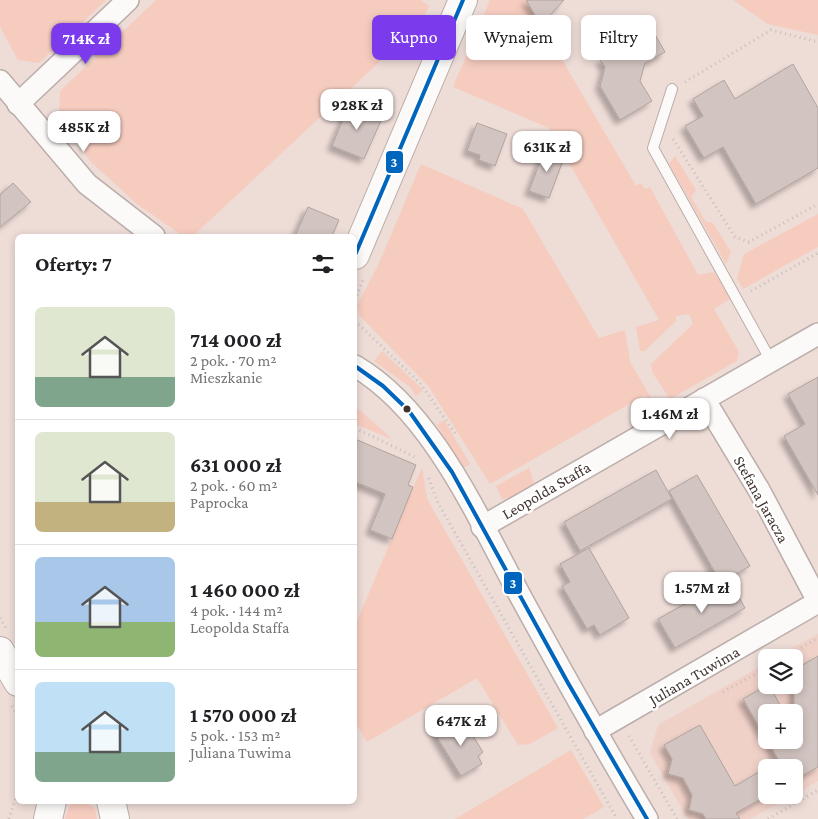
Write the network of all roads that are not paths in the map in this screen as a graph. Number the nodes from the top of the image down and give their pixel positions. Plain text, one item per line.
1 (128, 0) edge
2 (463, 0) edge
3 (0, 81) edge
4 (672, 89) road end
5 (18, 104) junction
6 (151, 234) edge
7 (357, 250) edge
8 (818, 334) edge
9 (771, 361) junction
10 (357, 368) edge
11 (704, 399) junction
12 (482, 527) junction
13 (818, 602) edge
14 (0, 651) edge
15 (15, 677) edge
16 (595, 731) junction
17 (51, 804) edge
18 (112, 804) edge
19 (48, 819) edge
20 (115, 819) edge
21 (646, 819) edge

1 - 5 street
2 - 7 street
3 - 5 street
4 - 9 lane
5 - 6 street
8 - 9 street, Leopolda Staffa
9 - 11 street, Leopolda Staffa
10 - 12 street
11 - 12 street, Leopolda Staffa
11 - 13 street, Stefana Jaracza
12 - 16 street
13 - 16 street, Juliana Tuwima
14 - 15 street
16 - 21 street
17 - 19 street
18 - 20 street

